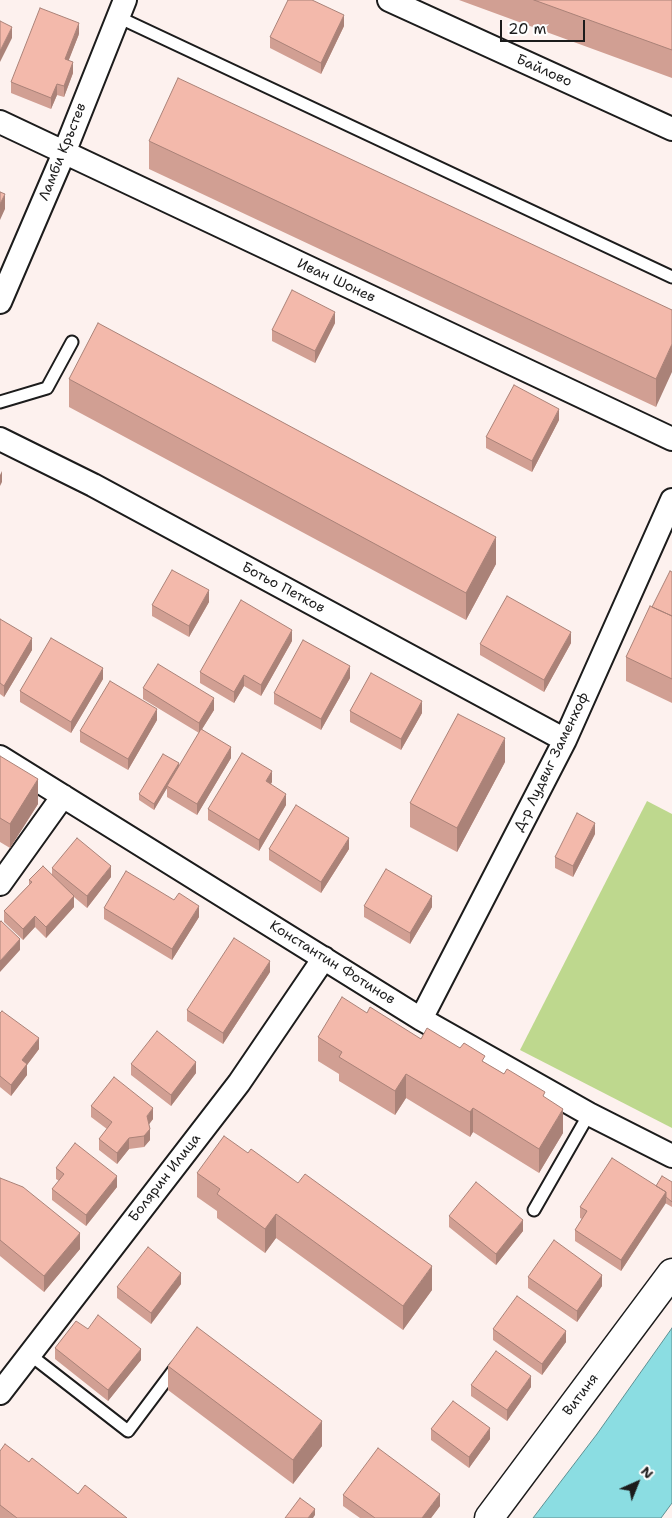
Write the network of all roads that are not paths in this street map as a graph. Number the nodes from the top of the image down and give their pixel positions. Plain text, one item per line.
1 (389, 0) edge
2 (121, 9) edge
3 (0, 122) edge
4 (672, 129) edge
5 (64, 153) junction
6 (672, 277) edge
7 (0, 302) edge
8 (72, 342) dead end
9 (0, 402) edge
10 (0, 439) edge
11 (672, 439) edge
12 (672, 500) edge
13 (565, 740) junction
14 (0, 758) edge
15 (63, 796) junction
16 (0, 884) edge
17 (324, 958) junction
18 (421, 1019) junction
19 (589, 1114) junction
20 (672, 1156) edge
21 (534, 1210) dead end
22 (672, 1273) edge
23 (29, 1354) junction
24 (182, 1360) edge
25 (0, 1392) edge
26 (489, 1518) edge

1 - 4 street, Байлово
2 - 5 street, Ламби Кръстев
2 - 6 lane
3 - 5 street, Иван Шонев
5 - 7 street, Ламби Кръстев
5 - 11 street, Иван Шонев
8 - 9 lane
10 - 13 street, Ботьо Петков
12 - 13 street, Д-р Лудвиг Заменхоф
13 - 18 street, Д-р Лудвиг Заменхоф
14 - 15 street, Константин Фотинов
15 - 16 street
15 - 17 street, Константин Фотинов
17 - 18 street, Константин Фотинов
17 - 23 street, Болярин Илица
18 - 19 street, Константин Фотинов
19 - 20 street, Константин Фотинов
19 - 21 lane
22 - 26 street, Витиня
23 - 24 lane
23 - 25 street, Болярин Илица

